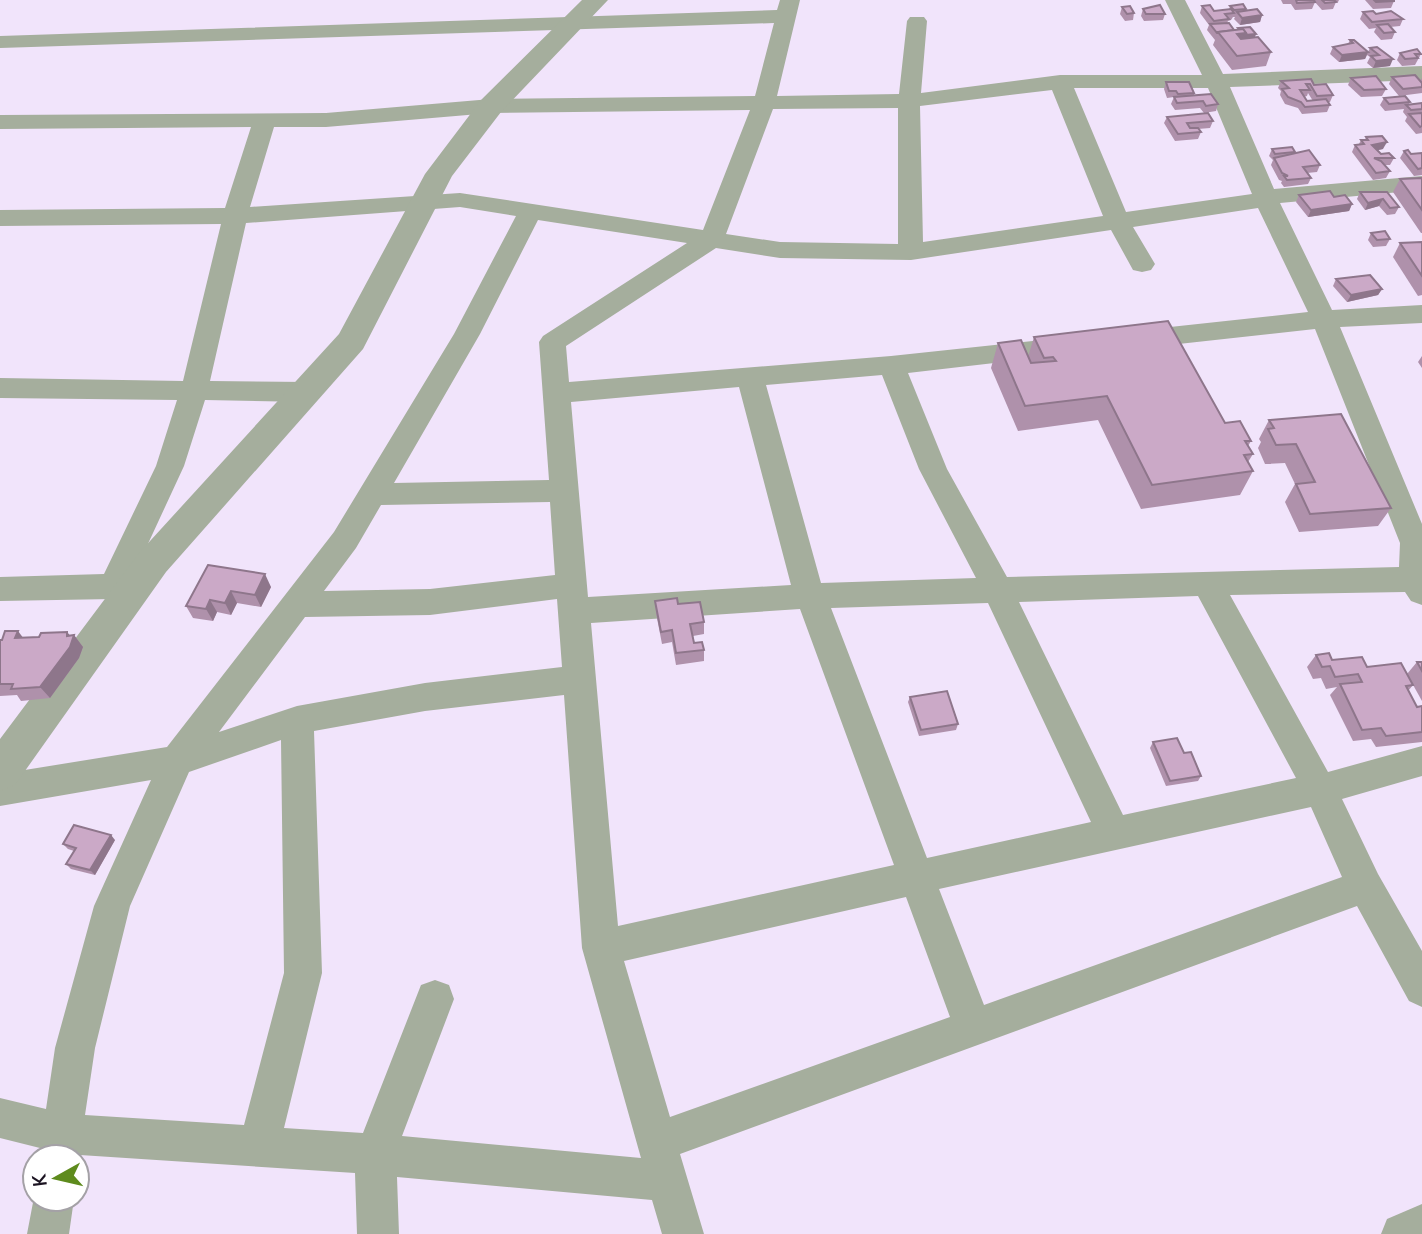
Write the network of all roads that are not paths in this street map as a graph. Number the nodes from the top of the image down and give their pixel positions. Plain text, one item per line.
1 (726, 0) edge
2 (1175, 0) edge
3 (788, 8) edge
4 (584, 12) edge
5 (712, 18) junction
6 (917, 21) dead end
7 (0, 42) edge
8 (1422, 73) edge
9 (1216, 81) junction
10 (1060, 82) junction
11 (909, 101) junction
12 (764, 103) junction
13 (491, 106) junction
14 (265, 120) junction
15 (0, 122) edge
16 (1422, 183) edge
17 (1266, 199) junction
18 (424, 202) junction
19 (531, 210) junction
20 (235, 216) junction
21 (0, 218) edge
22 (1116, 219) junction
23 (712, 239) junction
24 (911, 252) junction
25 (1142, 264) dead end
26 (1422, 314) edge
27 (1324, 319) junction
28 (891, 365) junction
29 (750, 377) junction
30 (0, 388) edge
31 (194, 390) junction
32 (307, 392) junction
33 (556, 393) junction
34 (564, 491) junction
35 (373, 494) junction
36 (1207, 583) junction
37 (1419, 584) edge
38 (124, 586) junction
39 (0, 589) edge
40 (998, 590) junction
41 (811, 596) junction
42 (573, 598) junction
43 (296, 604) junction
44 (580, 679) junction
45 (296, 720) junction
46 (177, 761) junction
47 (1422, 761) edge
48 (0, 772) edge
49 (0, 790) edge
50 (1320, 790) junction
51 (1114, 834) junction
52 (917, 877) junction
53 (1365, 886) junction
54 (601, 948) junction
55 (1422, 988) edge
56 (435, 999) dead end
57 (973, 1027) junction
58 (0, 1118) edge
59 (656, 1142) junction
60 (54, 1143) edge
61 (61, 1143) edge
62 (91, 1146) edge
63 (259, 1146) junction
64 (375, 1154) junction
65 (667, 1181) junction
66 (51, 1213) edge
67 (1422, 1225) edge
68 (48, 1234) edge
69 (378, 1234) edge
70 (683, 1234) edge
71 (1402, 1234) edge

1 - 5 street
2 - 9 street
3 - 5 street
3 - 12 street
4 - 5 street
4 - 7 street
4 - 13 street
6 - 11 street
8 - 9 street
9 - 10 street
9 - 17 street
10 - 11 street
10 - 22 street
11 - 12 street
11 - 24 street
12 - 13 street
12 - 23 street
13 - 14 street
13 - 18 street
14 - 15 street
14 - 20 street
16 - 17 street
17 - 22 street
17 - 27 street
18 - 19 street
18 - 20 street
18 - 32 street
19 - 23 street
19 - 35 street
20 - 21 street
20 - 31 street
22 - 24 street
22 - 25 street
23 - 24 street
23 - 33 street
26 - 27 street
27 - 28 street
27 - 37 street
28 - 29 street
28 - 40 street
29 - 33 street
29 - 41 street
30 - 31 street
31 - 32 street
31 - 38 street
32 - 38 street
33 - 34 street
34 - 35 street
34 - 42 street
35 - 43 street
36 - 37 street
36 - 40 street
36 - 50 street
38 - 39 street
38 - 48 street
40 - 41 street
40 - 51 street
41 - 42 street
41 - 52 street
42 - 43 street
42 - 44 street
43 - 46 street
44 - 45 street
44 - 54 street
45 - 46 street
45 - 63 street
46 - 49 street
46 - 61 street
47 - 50 street
50 - 51 street
50 - 53 street
51 - 52 street
52 - 54 street
52 - 57 street
53 - 55 street
53 - 57 street
54 - 59 street
56 - 64 street
57 - 59 street
58 - 60 street
59 - 65 street
62 - 63 street
63 - 64 street
64 - 65 street
64 - 69 street
65 - 70 street
66 - 68 street
67 - 71 street

